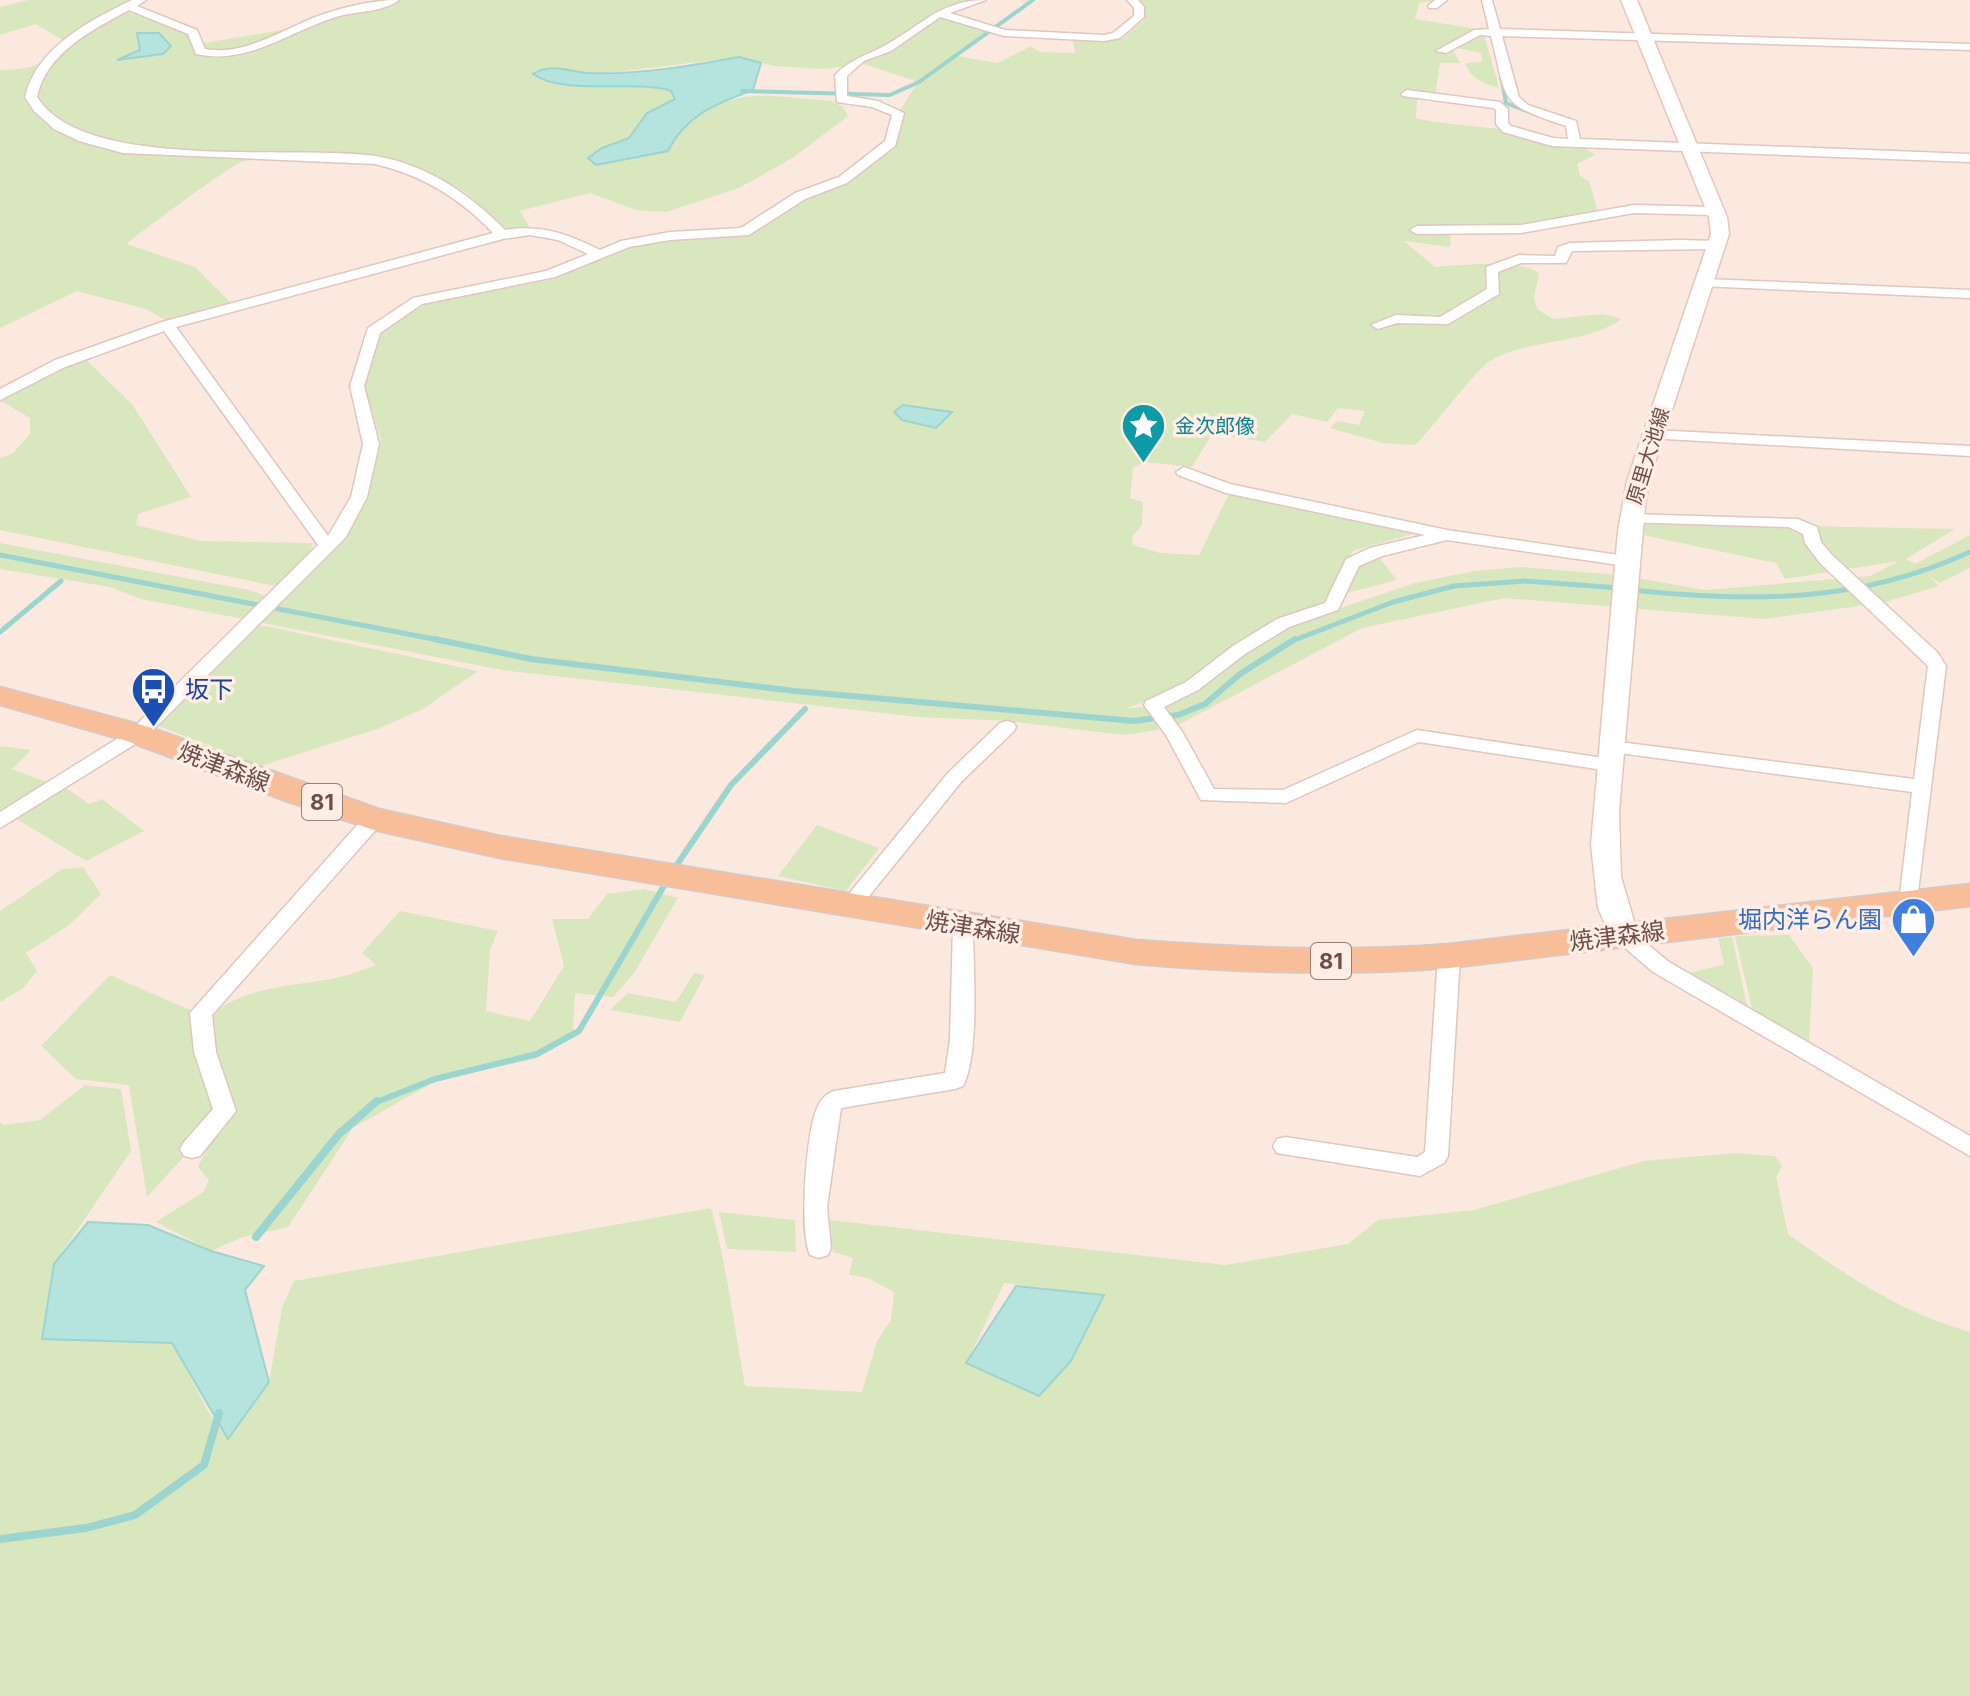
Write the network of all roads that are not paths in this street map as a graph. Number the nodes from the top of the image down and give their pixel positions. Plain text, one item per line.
1 (141, 0) edge
2 (394, 0) edge
3 (981, 0) edge
4 (1132, 0) edge
5 (1487, 0) edge
6 (1629, 0) edge
7 (128, 6) junction
8 (939, 13) junction
9 (1495, 32) junction
10 (1645, 37) junction
11 (1970, 47) edge
12 (1442, 51) dead end
13 (1407, 94) dead end
14 (1575, 144) junction
15 (1690, 148) junction
16 (1970, 158) edge
17 (1715, 211) junction
18 (1549, 224) junction
19 (1417, 230) dead end
20 (502, 235) junction
21 (1718, 245) junction
22 (598, 254) junction
23 (1563, 254) junction
24 (1569, 278) dead end
25 (1705, 283) junction
26 (1970, 294) edge
27 (167, 325) junction
28 (1378, 325) dead end
29 (0, 395) edge
30 (1653, 435) junction
31 (1970, 451) edge
32 (1184, 472) dead end
33 (1630, 519) junction
34 (1447, 535) junction
35 (327, 546) junction
36 (1623, 583) junction
37 (0, 696) edge
38 (1007, 727) dead end
39 (138, 734) junction
40 (1610, 756) junction
41 (1923, 787) junction
42 (374, 819) junction
43 (0, 821) edge
44 (1970, 895) edge
45 (1909, 903) junction
46 (850, 906) junction
47 (963, 926) junction
48 (1623, 935) junction
49 (1449, 956) junction
50 (1285, 1146) dead end
51 (1970, 1147) edge
52 (192, 1149) dead end
53 (819, 1248) dead end

1 - 7 street
2 - 7 street
3 - 8 street
4 - 8 street
5 - 9 street
6 - 10 main road, 原里大池線
7 - 20 street
8 - 22 street
9 - 10 street
9 - 12 street
9 - 14 street
10 - 11 street
10 - 15 main road, 原里大池線
13 - 14 street
14 - 15 street
15 - 16 street
15 - 17 main road, 原里大池線
17 - 18 street
17 - 21 main road, 原里大池線
18 - 19 street
18 - 23 street
20 - 22 street
20 - 27 street
21 - 23 street
21 - 25 main road, 原里大池線
22 - 35 street
23 - 24 street
23 - 28 street
25 - 26 street
25 - 30 main road, 原里大池線
27 - 29 street
27 - 35 street
30 - 31 street
30 - 33 main road, 原里大池線
32 - 34 street
33 - 36 main road, 原里大池線
33 - 41 street
34 - 36 street
34 - 40 street
35 - 39 street
36 - 40 main road, 原里大池線
37 - 39 main road, 焼津森線 / 81
38 - 46 street
39 - 42 main road, 焼津森線 / 81
39 - 43 street
40 - 41 street
40 - 48 main road, 原里大池線
41 - 45 street
42 - 46 main road, 焼津森線 / 81
42 - 52 street
44 - 45 main road, 焼津森線 / 81
45 - 48 main road, 焼津森線 / 81
46 - 47 main road, 焼津森線 / 81
47 - 49 main road, 焼津森線 / 81
47 - 53 street
48 - 49 main road, 焼津森線 / 81
48 - 51 street
49 - 50 street

